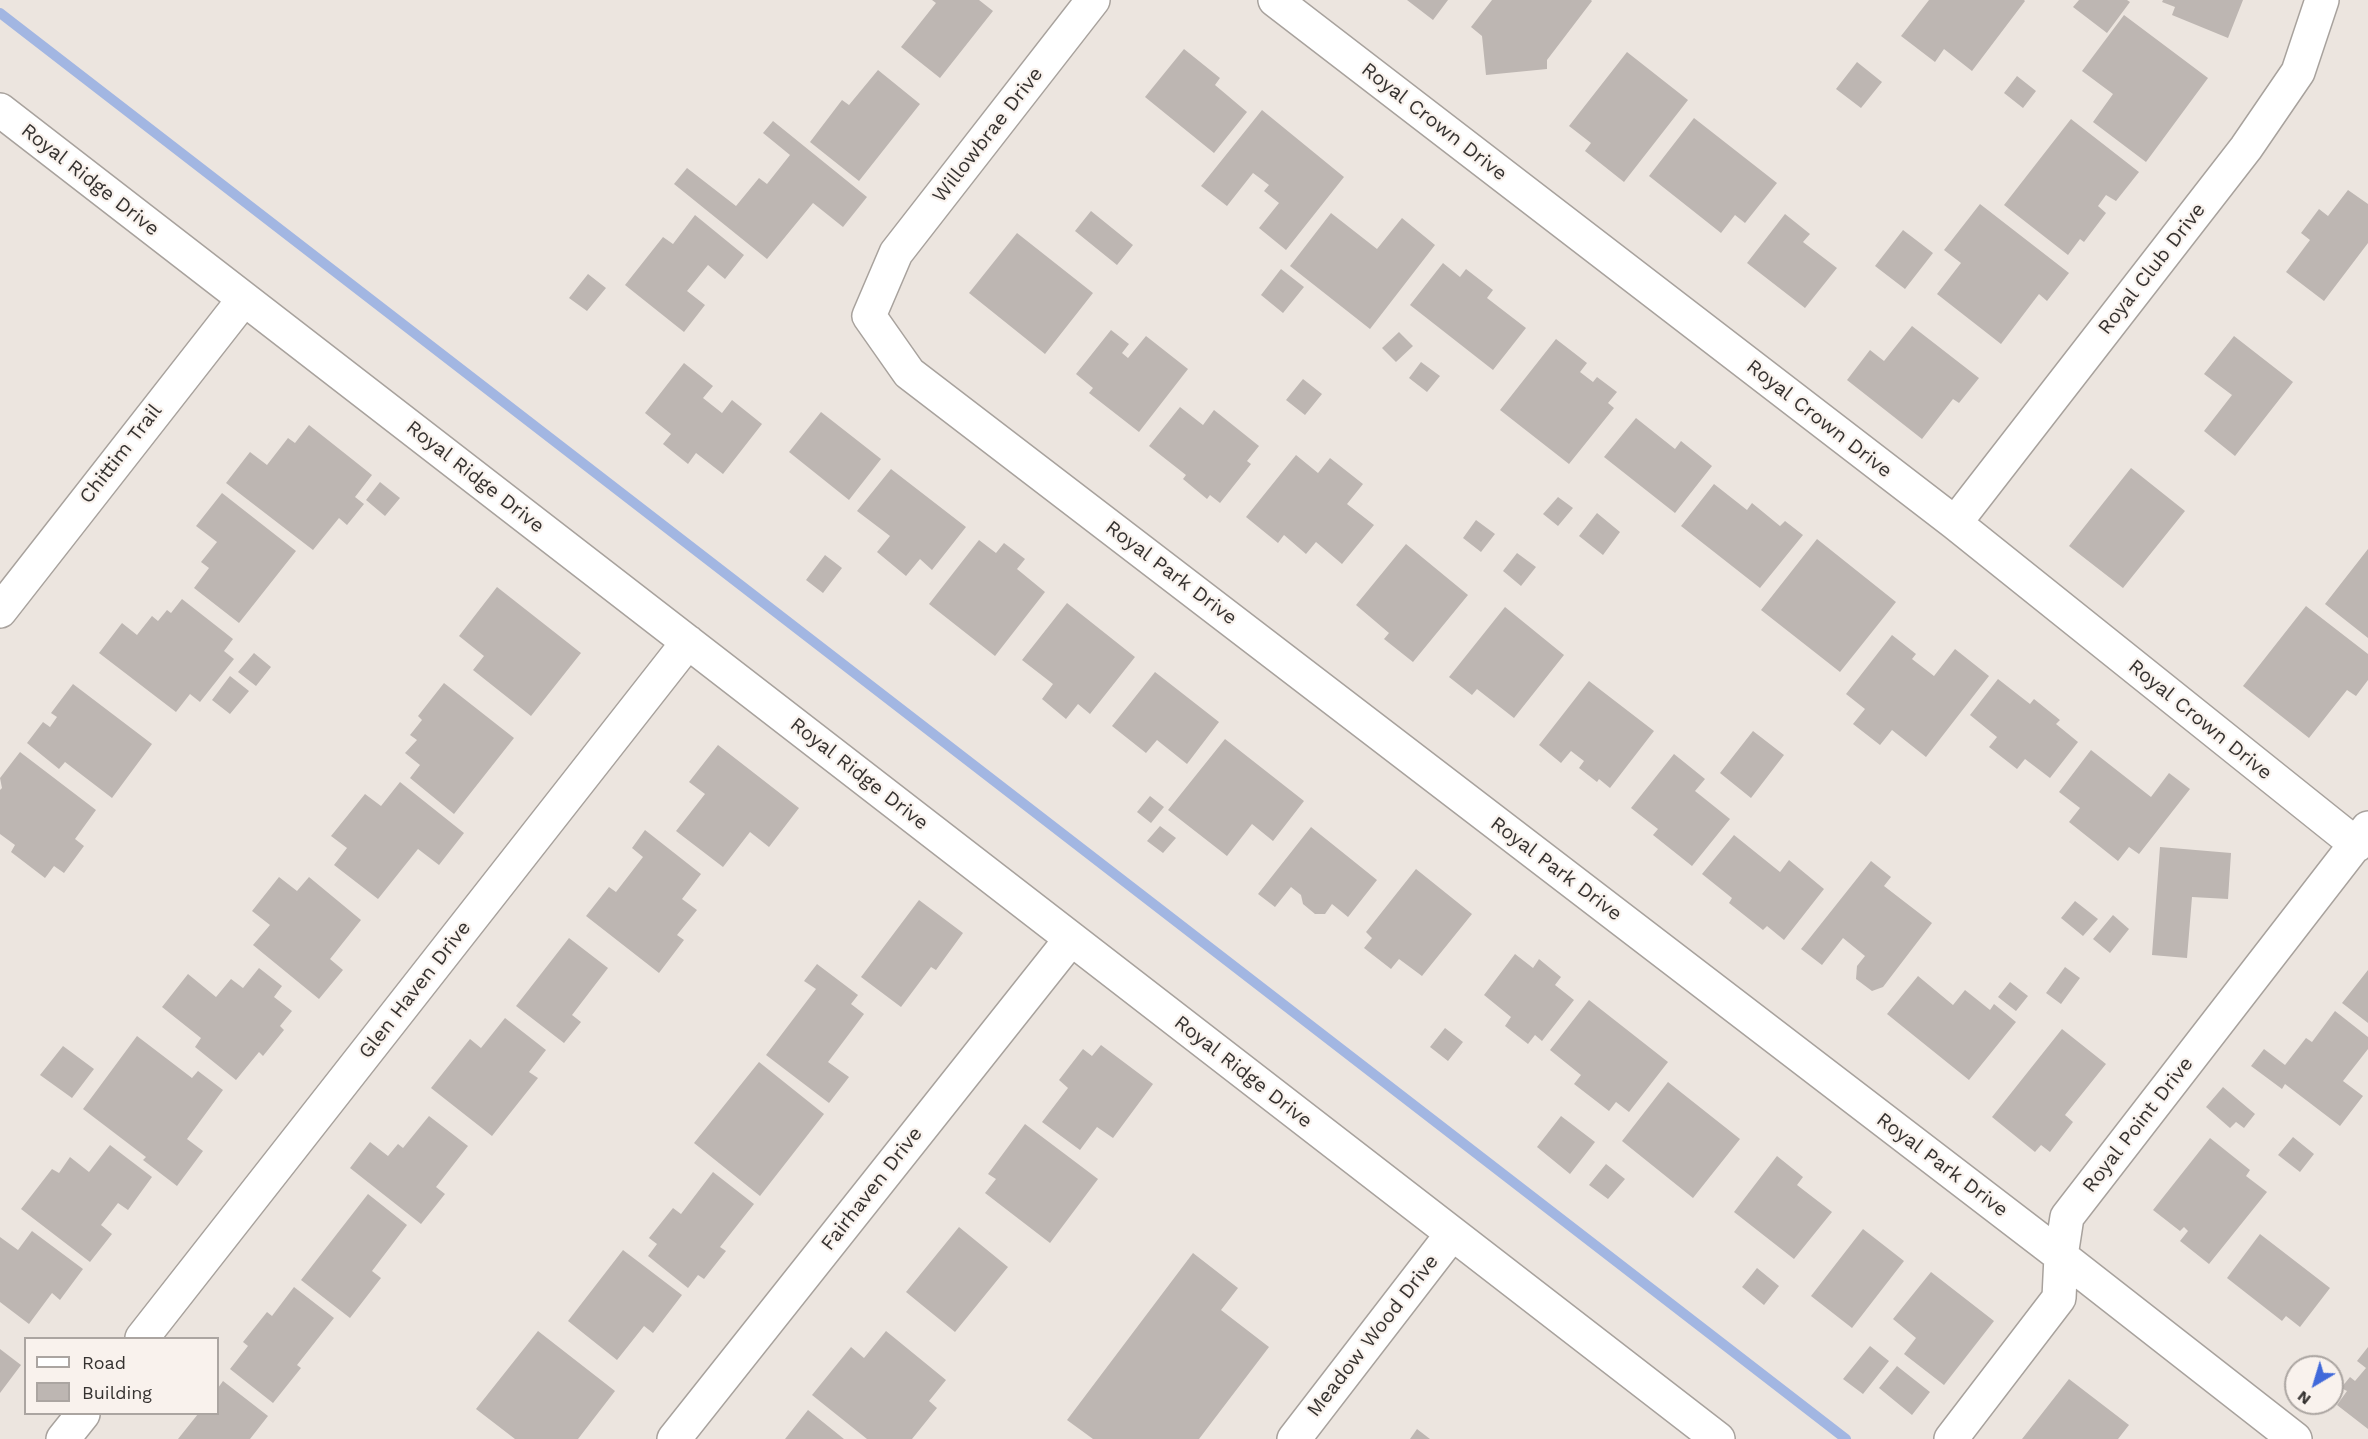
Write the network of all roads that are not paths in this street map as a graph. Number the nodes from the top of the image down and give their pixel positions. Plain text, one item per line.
1 (1092, 0) edge
2 (1275, 0) edge
3 (2322, 0) edge
4 (0, 110) edge
5 (887, 272) joint
6 (244, 299) junction
7 (1955, 523) junction
8 (0, 611) edge
9 (688, 642) junction
10 (2362, 836) edge
11 (1071, 939) junction
12 (1452, 1234) junction
13 (2061, 1256) junction
14 (143, 1337) edge
15 (81, 1415) edge
16 (63, 1439) edge
17 (674, 1439) edge
18 (1294, 1439) edge
19 (1718, 1439) edge
20 (1951, 1439) edge
21 (2295, 1439) edge

1 - 5 street, Willowbrae Drive
2 - 7 street, Royal Crown Drive
3 - 7 street, Royal Club Drive
4 - 6 street, Royal Ridge Drive
5 - 13 street, Royal Park Drive
6 - 8 street, Chittim Trail
6 - 9 street, Royal Ridge Drive
7 - 10 street, Royal Crown Drive
9 - 11 street, Royal Ridge Drive
9 - 14 street, Glen Haven Drive
10 - 13 street, Royal Point Drive
11 - 12 street, Royal Ridge Drive
11 - 17 street, Fairhaven Drive
12 - 18 street, Meadow Wood Drive
12 - 19 street, Royal Ridge Drive
13 - 20 street, Royal Point Drive
13 - 21 street, Royal Park Drive
15 - 16 street

